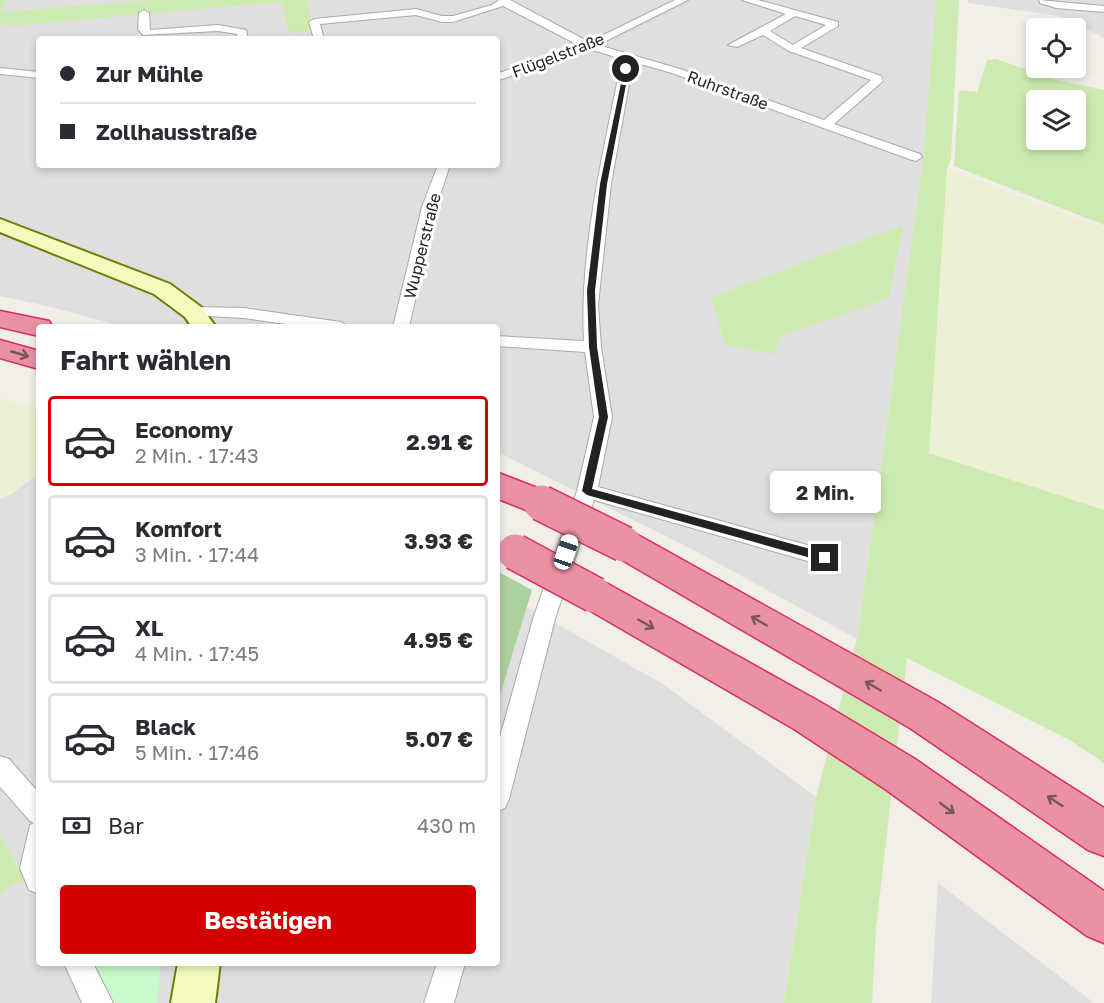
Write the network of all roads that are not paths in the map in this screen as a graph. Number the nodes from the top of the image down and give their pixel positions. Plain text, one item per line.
1 (683, 0) edge
2 (751, 0) edge
3 (1031, 0) edge
4 (1044, 0) edge
5 (504, 1) edge
6 (1101, 6) edge
7 (144, 13) dead end
8 (794, 13) junction
9 (846, 18) dead end
10 (834, 24) junction
11 (763, 31) junction
12 (243, 36) edge
13 (318, 36) edge
14 (733, 45) dead end
15 (589, 46) junction
16 (794, 49) junction
17 (628, 58) junction
18 (0, 70) edge
19 (36, 75) edge
20 (500, 77) edge
21 (827, 124) junction
22 (910, 154) dead end
23 (443, 168) edge
24 (0, 225) edge
25 (0, 319) edge
26 (199, 319) edge
27 (319, 324) edge
28 (402, 324) edge
29 (36, 326) edge
30 (500, 341) edge
31 (593, 347) junction
32 (0, 350) edge
33 (36, 359) edge
34 (500, 486) edge
35 (587, 491) junction
36 (506, 547) edge
37 (825, 558) dead end
38 (0, 768) edge
39 (500, 784) edge
40 (36, 809) edge
41 (1104, 834) edge
42 (36, 851) edge
43 (36, 874) edge
44 (1104, 920) edge
45 (80, 966) edge
46 (199, 966) edge
47 (450, 966) edge
48 (98, 1003) edge
49 (193, 1003) edge
50 (440, 1003) edge

1 - 15 street, Flügelstraße
2 - 8 street
3 - 4 street
4 - 6 street
5 - 13 street
5 - 15 street, Ruhrstraße
7 - 12 street
8 - 10 street
8 - 11 street
9 - 10 street
10 - 16 street
11 - 14 street
11 - 16 street
15 - 17 street, Ruhrstraße
15 - 20 street, Flügelstraße
16 - 21 street
17 - 21 street, Ruhrstraße
17 - 31 street
18 - 19 street
21 - 22 street, Ruhrstraße
23 - 28 street, Wupperstraße
24 - 26 main road
25 - 29 highway
26 - 27 street
30 - 31 street
31 - 35 street
32 -> 33 highway
41 -> 34 highway, bridge
35 - 37 street
35 - 39 street
36 -> 44 highway, bridge
38 - 40 street
42 - 43 street
45 - 48 street
46 - 49 main road
47 - 50 street

